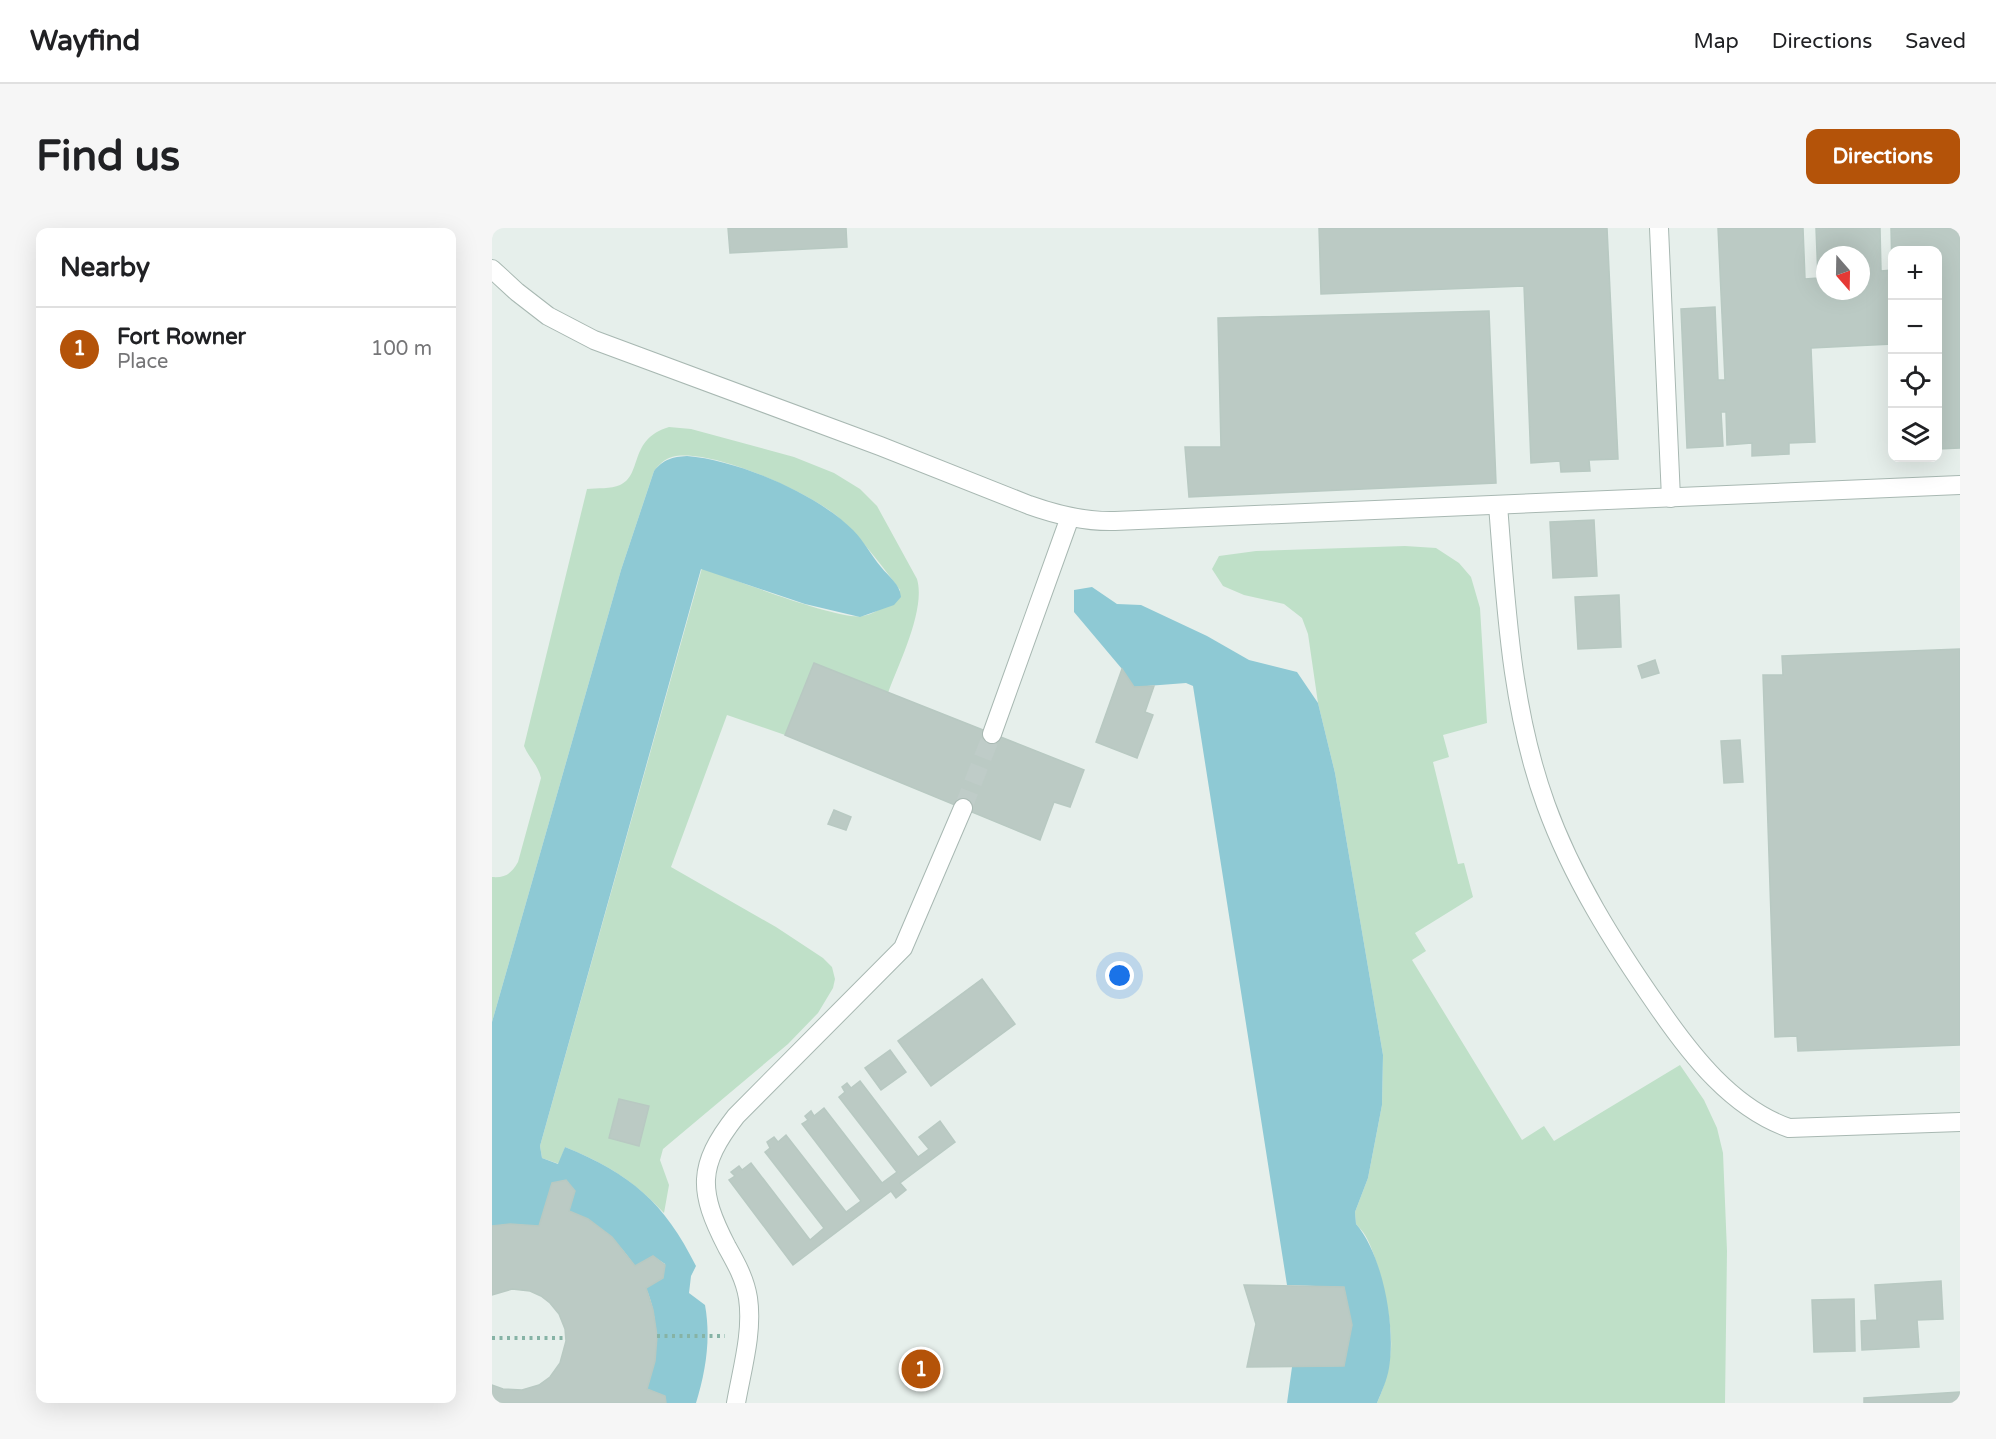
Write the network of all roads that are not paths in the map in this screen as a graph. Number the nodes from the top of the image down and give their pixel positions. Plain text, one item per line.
1 (1659, 228) edge
2 (492, 269) edge
3 (1960, 485) edge
4 (1671, 498) junction
5 (1498, 505) junction
6 (1071, 517) junction
7 (992, 734) tunnel mouth
8 (963, 808) tunnel mouth
9 (1960, 1122) edge
10 (736, 1403) edge

1 - 4 lane
2 - 6 lane
3 - 4 lane
4 - 5 lane
5 - 6 lane
5 - 9 lane
6 - 7 lane
8 - 10 lane

